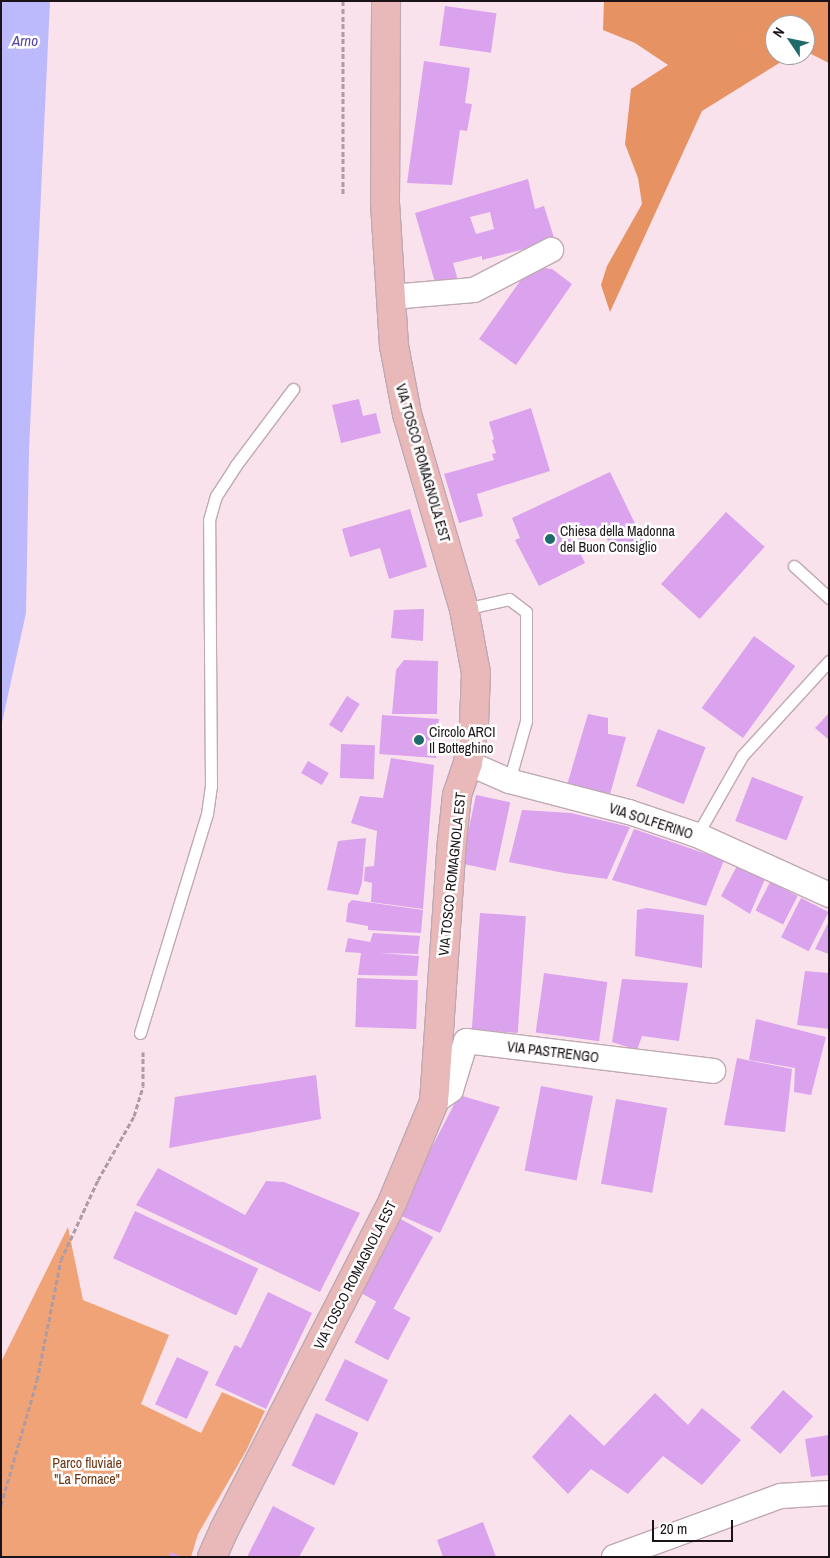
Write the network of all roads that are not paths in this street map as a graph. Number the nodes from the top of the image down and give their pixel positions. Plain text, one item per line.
1 (386, 1) edge
2 (552, 250) dead end
3 (391, 297) junction
4 (293, 389) dead end
5 (794, 566) dead end
6 (829, 598) edge
7 (464, 609) junction
8 (829, 661) edge
9 (468, 763) junction
10 (509, 781) junction
11 (697, 835) junction
12 (829, 895) edge
13 (140, 1033) road end
14 (713, 1071) dead end
15 (434, 1102) junction
16 (829, 1493) edge
17 (212, 1557) edge
18 (614, 1557) edge

1 - 3 main road, VIA TOSCO ROMAGNOLA EST
2 - 3 street
3 - 7 main road, VIA TOSCO ROMAGNOLA EST
4 - 13 lane
5 - 6 lane
7 - 9 main road, VIA TOSCO ROMAGNOLA EST
7 - 10 lane
8 - 11 lane
9 - 10 street, VIA SOLFERINO
9 - 15 main road, VIA TOSCO ROMAGNOLA EST
10 - 11 street, VIA SOLFERINO
11 - 12 street, VIA SOLFERINO
14 - 15 street, VIA PASTRENGO
15 - 17 main road, VIA TOSCO ROMAGNOLA EST
16 - 18 street

